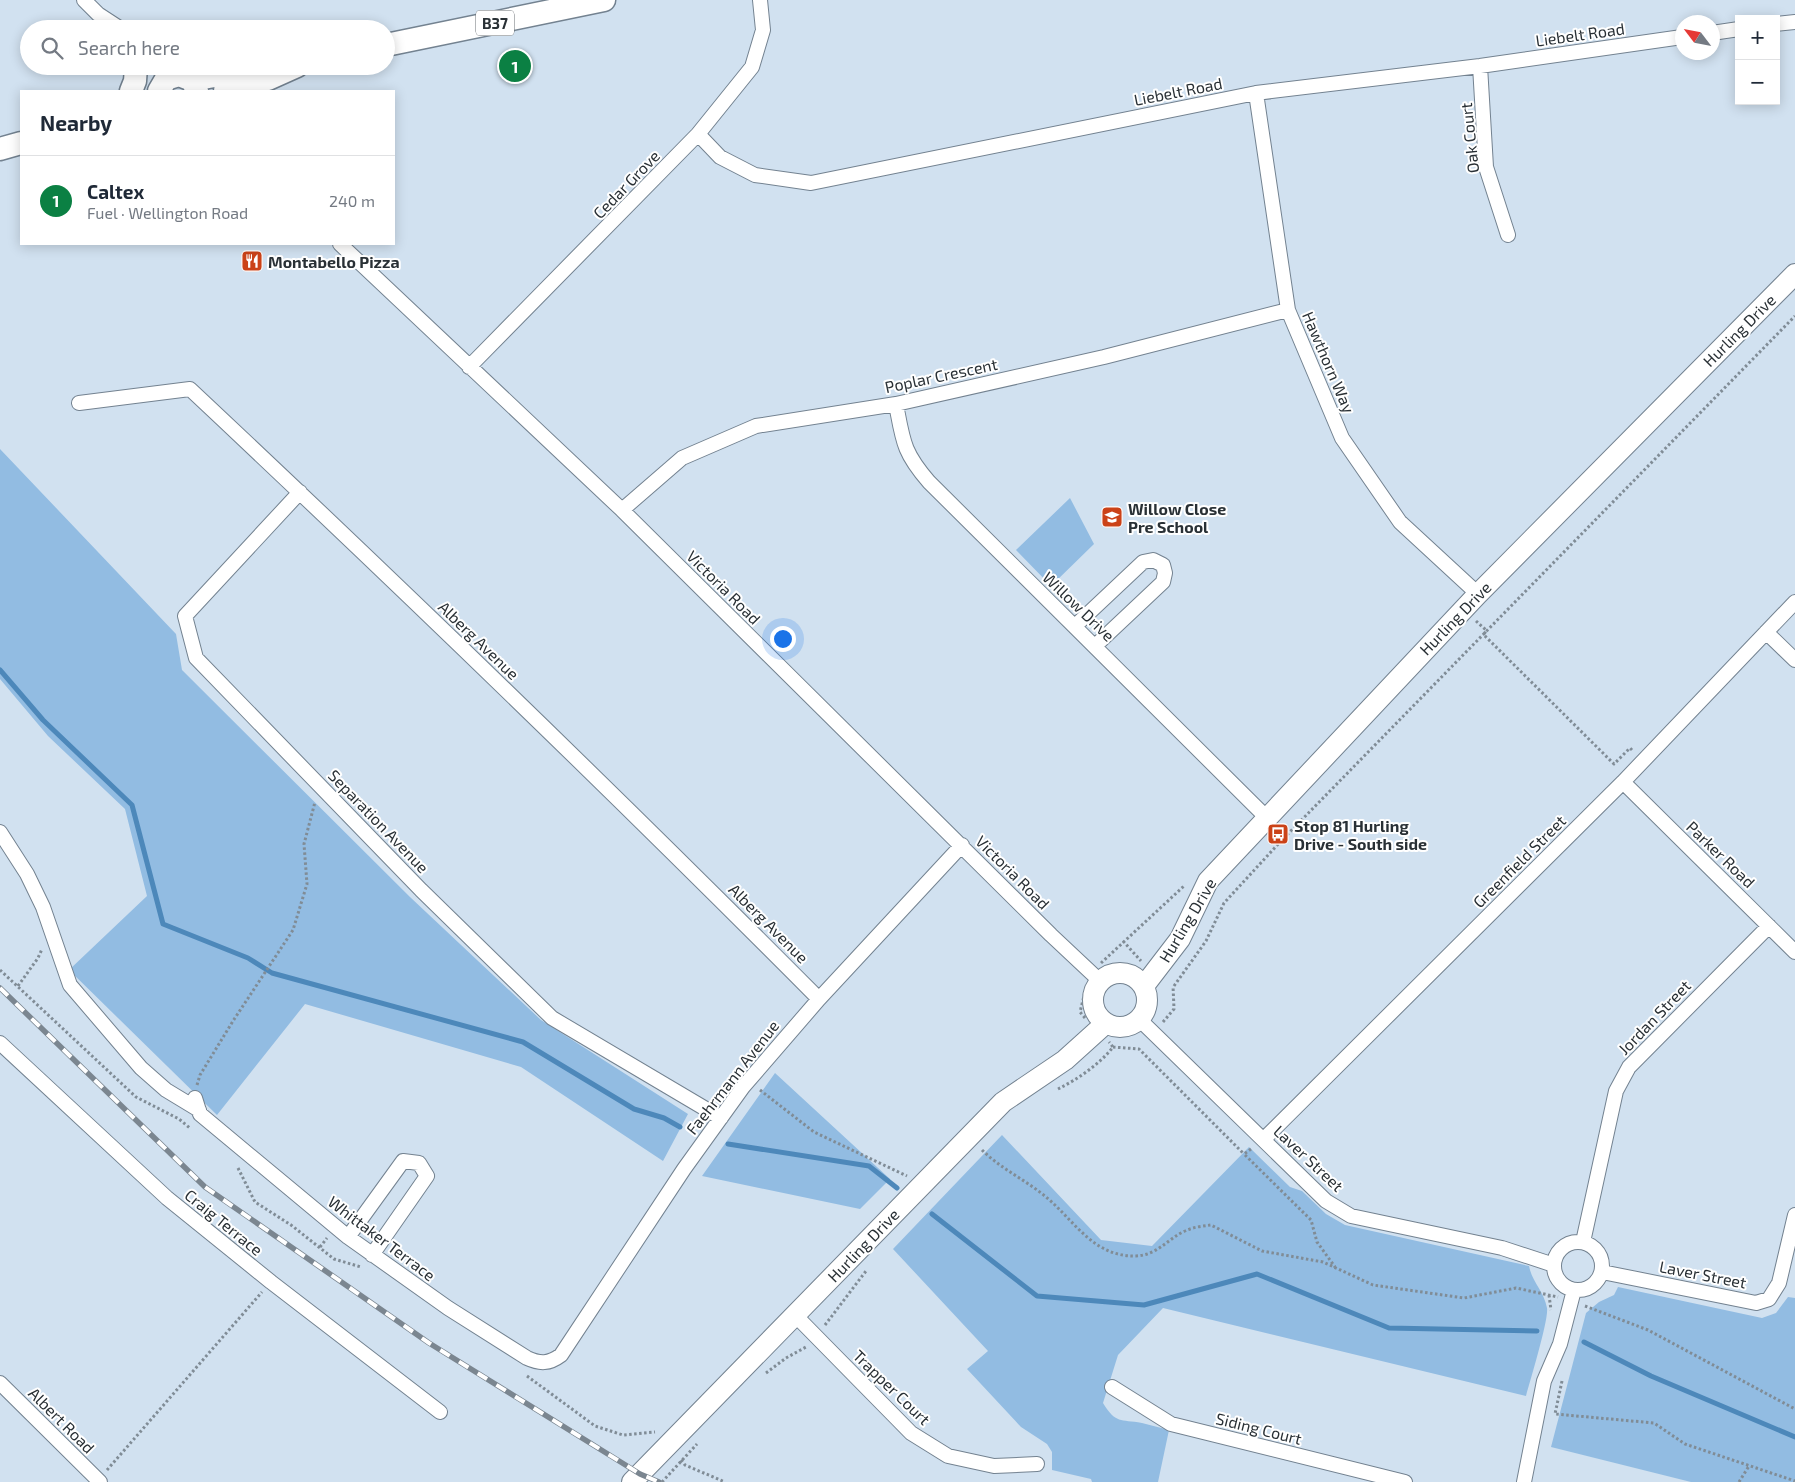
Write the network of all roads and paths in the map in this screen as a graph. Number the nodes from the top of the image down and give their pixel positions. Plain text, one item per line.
1 (84, 0) edge
2 (604, 0) edge
3 (760, 0) edge
4 (98, 14) junction
5 (102, 20) edge
6 (107, 20) edge
7 (1795, 22) edge
8 (1780, 24) edge
9 (1735, 30) edge
10 (1720, 32) edge
11 (1675, 38) edge
12 (395, 43) edge
13 (1480, 66) junction
14 (135, 75) edge
15 (144, 75) edge
16 (204, 75) edge
17 (277, 75) edge
18 (181, 78) edge
19 (131, 90) edge
20 (158, 90) edge
21 (160, 90) edge
22 (230, 90) edge
23 (1256, 93) junction
24 (698, 134) junction
25 (20, 143) edge
26 (0, 149) edge
27 (1508, 234) dead end
28 (341, 245) edge
29 (1795, 274) edge
30 (1288, 310) junction
31 (1795, 316) edge
32 (469, 367) junction
33 (79, 403) dead end
34 (896, 404) junction
35 (300, 492) junction
36 (622, 510) junction
37 (1478, 594) junction
38 (1795, 602) edge
39 (1464, 609) junction
40 (1075, 626) junction
41 (1766, 632) junction
42 (1484, 635) junction
43 (1095, 646) junction
44 (1795, 660) edge
45 (1643, 761) junction
46 (1622, 782) junction
47 (320, 785) junction
48 (1266, 817) junction
49 (0, 832) edge
50 (962, 845) junction
51 (1769, 926) junction
52 (43, 946) dead end
53 (1795, 952) edge
54 (1100, 981) junction
55 (18, 986) dead end
56 (1144, 986) junction
57 (1174, 986) dead end
58 (819, 999) junction
59 (1140, 1019) junction
60 (1102, 1027) junction
61 (0, 1043) edge
62 (1114, 1046) junction
63 (748, 1081) junction
64 (1049, 1093) dead end
65 (197, 1104) junction
66 (721, 1118) junction
67 (1264, 1139) junction
68 (975, 1144) junction
69 (989, 1144) dead end
70 (1244, 1154) junction
71 (976, 1157) dead end
72 (912, 1173) dead end
73 (1795, 1214) edge
74 (348, 1237) junction
75 (1583, 1242) junction
76 (372, 1255) junction
77 (1554, 1265) junction
78 (1336, 1268) junction
79 (867, 1270) dead end
80 (1602, 1272) junction
81 (270, 1282) junction
82 (1573, 1295) junction
83 (1586, 1307) junction
84 (1583, 1314) dead end
85 (795, 1315) junction
86 (817, 1338) junction
87 (561, 1355) joint
88 (765, 1374) dead end
89 (1563, 1379) dead end
90 (0, 1383) edge
91 (1112, 1387) dead end
92 (1795, 1409) edge
93 (440, 1412) dead end
94 (701, 1441) dead end
95 (668, 1446) junction
96 (682, 1461) junction
97 (1037, 1464) dead end
98 (1749, 1466) junction
99 (99, 1481) edge
100 (1795, 1481) edge
101 (632, 1482) edge
102 (662, 1482) edge
103 (725, 1482) edge
104 (1405, 1482) edge
105 (1524, 1482) edge
106 (1739, 1482) edge

1 - 4 street
2 - 12 main road, B37
3 - 24 street, Cedar Grove
4 - 5 street
4 - 6 street
7 - 8 street
9 - 10 street
11 - 13 street, Liebelt Road
13 - 23 street, Liebelt Road
13 - 27 street, Oak Court
14 - 19 main road
15 - 20 street
16 - 18 main road
17 - 22 main road
18 - 21 main road
23 - 24 street, Liebelt Road
23 - 30 street, Hawthorn Way
24 - 32 street, Cedar Grove
25 - 26 main road
28 - 32 street, Victoria Road
29 - 37 street, Hurling Drive
30 - 34 street, Poplar Crescent
30 - 37 street, Hawthorn Way
31 - 42 path
32 - 36 street, Victoria Road
33 - 35 street, Alberg Avenue
34 - 36 street, Poplar Crescent
34 - 40 street, Willow Drive
35 - 47 street, Separation Avenue
35 - 58 street, Alberg Avenue
36 - 50 street, Victoria Road
37 - 39 street, Hurling Drive
38 - 41 street, Greenfield Street
39 - 42 path
39 - 48 street, Hurling Drive
40 - 43 street, Willow Drive
40 - 43 street
41 - 44 street
41 - 45 street, Greenfield Street
42 - 45 path
42 - 57 path
43 - 48 street, Willow Drive
45 - 46 street, Greenfield Street
46 - 51 street, Parker Road
46 - 67 street, Greenfield Street
47 - 65 path
47 - 66 street, Separation Avenue
48 - 56 street, Hurling Drive
49 - 65 street, Whittaker Terrace
50 - 54 street, Victoria Road
50 - 58 street, Faehrmann Avenue
51 - 53 street, Parker Road
51 - 75 street, Jordan Street
52 - 55 path
54 - 56 street
54 - 60 street
56 - 59 street
58 - 63 street, Faehrmann Avenue
59 - 60 street
59 - 67 street, Laver Street
60 - 62 path
60 - 68 street, Hurling Drive
61 - 81 street, Craig Terrace
62 - 64 path
62 - 70 path
63 - 66 street, Faehrmann Avenue
63 - 72 path
65 - 74 street, Whittaker Terrace
66 - 87 street, Faehrmann Avenue
67 - 70 path
67 - 77 street, Laver Street
68 - 69 path
68 - 71 path
68 - 78 path
68 - 85 street, Hurling Drive
70 - 78 path
73 - 80 street, Laver Street
74 - 76 street, Whittaker Terrace
74 - 76 street
75 - 77 street
75 - 80 street
76 - 87 street, Whittaker Terrace
77 - 82 street
78 - 82 path
79 - 86 path
80 - 82 street
81 - 93 street, Craig Terrace
81 - 99 path
82 - 83 path
82 - 105 street
83 - 84 path
83 - 92 path
85 - 86 street, Trapper Court
85 - 95 street, Hurling Drive
86 - 88 path
86 - 97 street, Trapper Court
89 - 98 path
90 - 99 street, Albert Road
91 - 104 street, Siding Court
94 - 96 path
95 - 96 path
95 - 101 street, Hurling Drive
96 - 102 path
96 - 103 path
98 - 100 path
98 - 106 path

